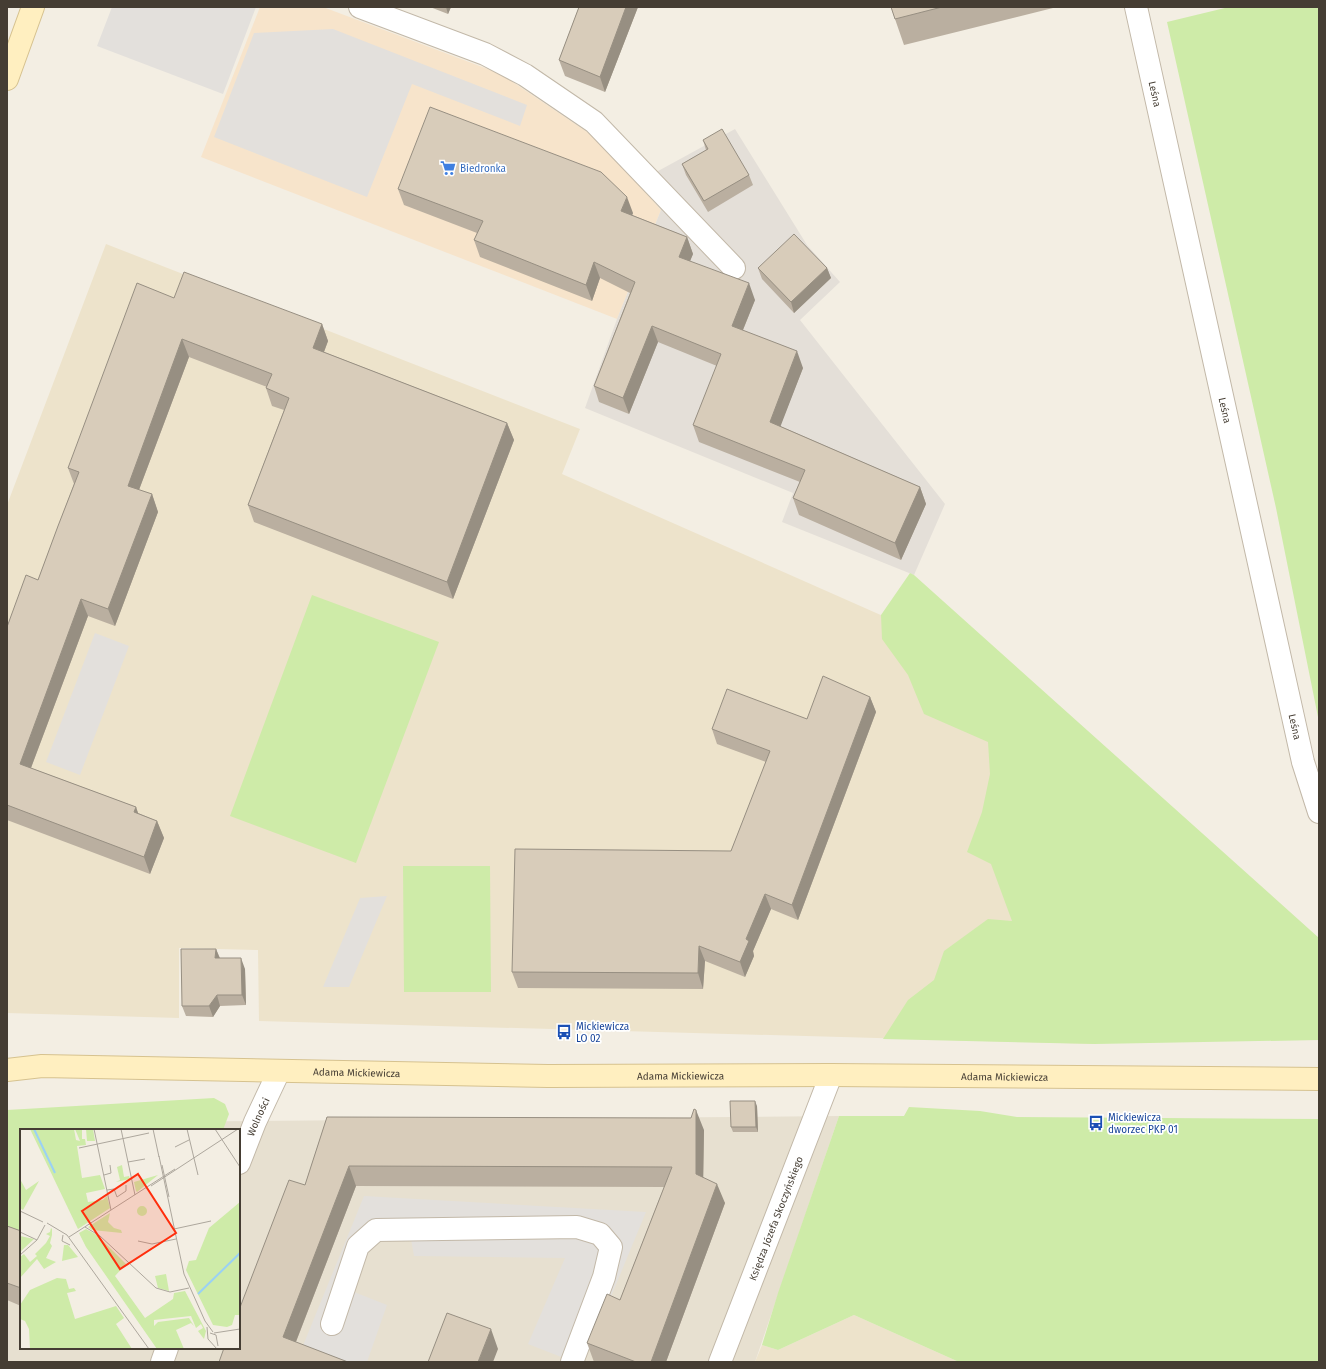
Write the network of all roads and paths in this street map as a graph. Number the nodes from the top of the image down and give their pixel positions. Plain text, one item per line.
1 (33, 7) edge
2 (360, 7) edge
3 (1136, 7) edge
4 (7, 78) edge
5 (734, 268) dead end
6 (1319, 812) edge
7 (7, 1061) edge
8 (42, 1066) junction
9 (7, 1070) edge
10 (279, 1071) junction
11 (831, 1075) junction
12 (1319, 1079) edge
13 (240, 1160) edge
14 (332, 1324) dead end
15 (167, 1349) edge
16 (162, 1362) edge
17 (572, 1362) edge
18 (720, 1362) edge

1 - 4 street
2 - 5 street
3 - 6 street, Leśna
7 - 8 street, Adama Mickiewicza
8 - 9 street, Adama Mickiewicza
8 - 10 street, Adama Mickiewicza
10 - 11 street, Adama Mickiewicza
10 - 13 street, Wolności
11 - 12 street, Adama Mickiewicza
11 - 18 street, Księdza Józefa Skoczyńskiego
14 - 17 street
15 - 16 street

